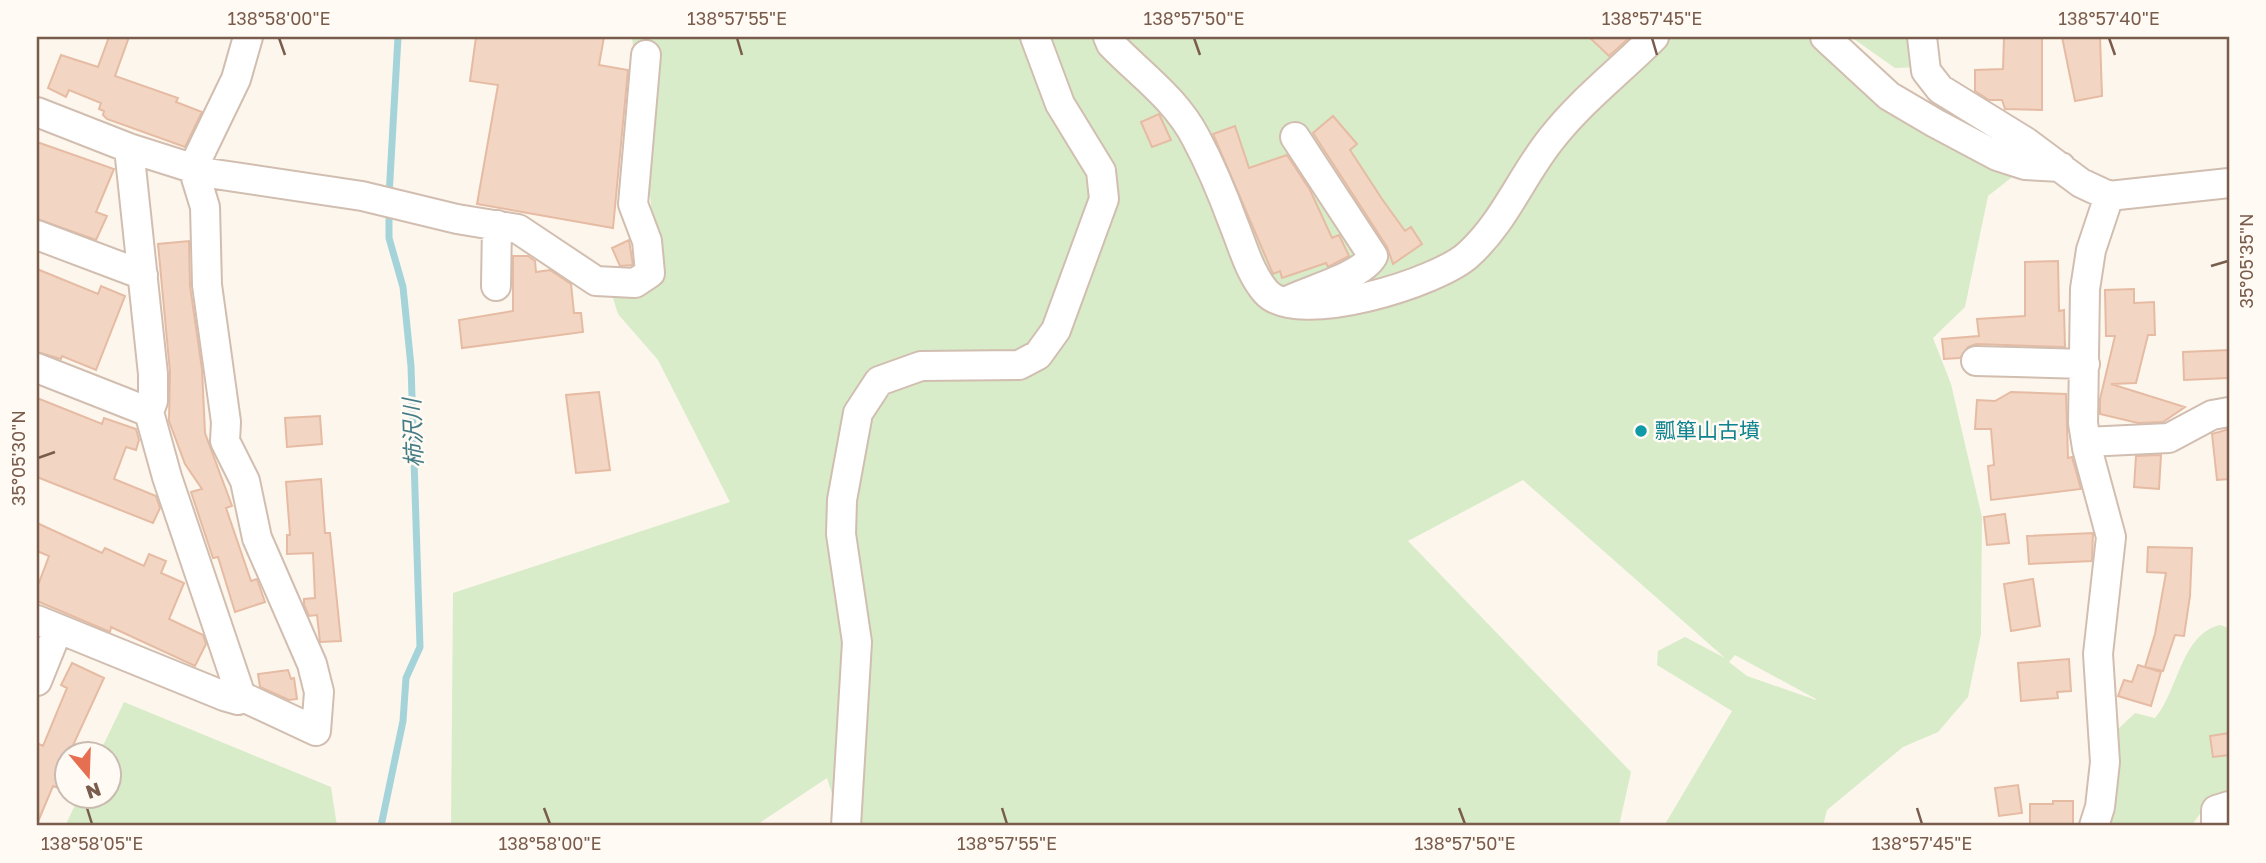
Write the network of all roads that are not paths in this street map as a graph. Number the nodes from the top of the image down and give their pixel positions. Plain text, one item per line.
1 (248, 37) edge
2 (1035, 37) edge
3 (1108, 37) edge
4 (1654, 37) edge
5 (1825, 37) edge
6 (1922, 37) edge
7 (646, 55) dead end
8 (37, 112) edge
9 (1295, 137) dead end
10 (128, 148) junction
11 (2060, 167) junction
12 (194, 168) junction
13 (2229, 183) edge
14 (2109, 196) junction
15 (497, 225) junction
16 (37, 235) edge
17 (143, 275) junction
18 (496, 286) dead end
19 (1283, 303) junction
20 (1976, 361) dead end
21 (2085, 363) junction
22 (37, 368) edge
23 (149, 412) junction
24 (2229, 412) edge
25 (2086, 442) junction
26 (47, 625) edge
27 (37, 681) edge
28 (241, 696) junction
29 (2229, 806) edge
30 (846, 826) edge
31 (2094, 826) edge
32 (2216, 826) edge

1 - 12 street
2 - 30 street
3 - 19 street
4 - 19 street
5 - 11 street
6 - 11 street
7 - 15 street
8 - 10 street
9 - 19 street
10 - 12 street
10 - 17 street
11 - 14 street
12 - 15 street
12 - 28 street
13 - 14 street
14 - 21 street
15 - 18 street
16 - 17 street
17 - 23 street
20 - 21 street
21 - 25 street
22 - 23 street
23 - 28 street
24 - 25 street
25 - 31 street
26 - 27 street
26 - 28 street
29 - 32 street

